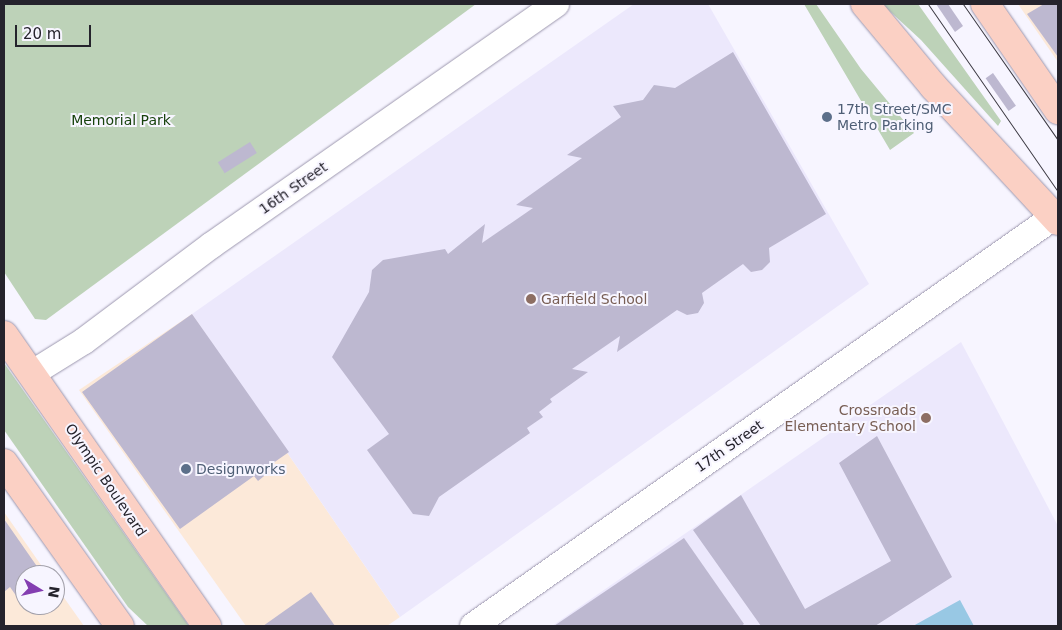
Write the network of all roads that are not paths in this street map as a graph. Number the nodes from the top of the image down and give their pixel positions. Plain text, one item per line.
1 (556, 4) edge
2 (864, 4) edge
3 (984, 4) edge
4 (1058, 110) edge
5 (1057, 217) edge
6 (4, 335) edge
7 (31, 374) junction
8 (4, 462) edge
9 (120, 626) edge
10 (207, 626) edge
11 (473, 626) edge

1 - 7 street, 16th Street
2 - 5 main road
3 - 4 main road
5 - 11 street, 17th Street
6 - 7 main road, Olympic Boulevard
7 - 10 main road, Olympic Boulevard
8 - 9 main road

